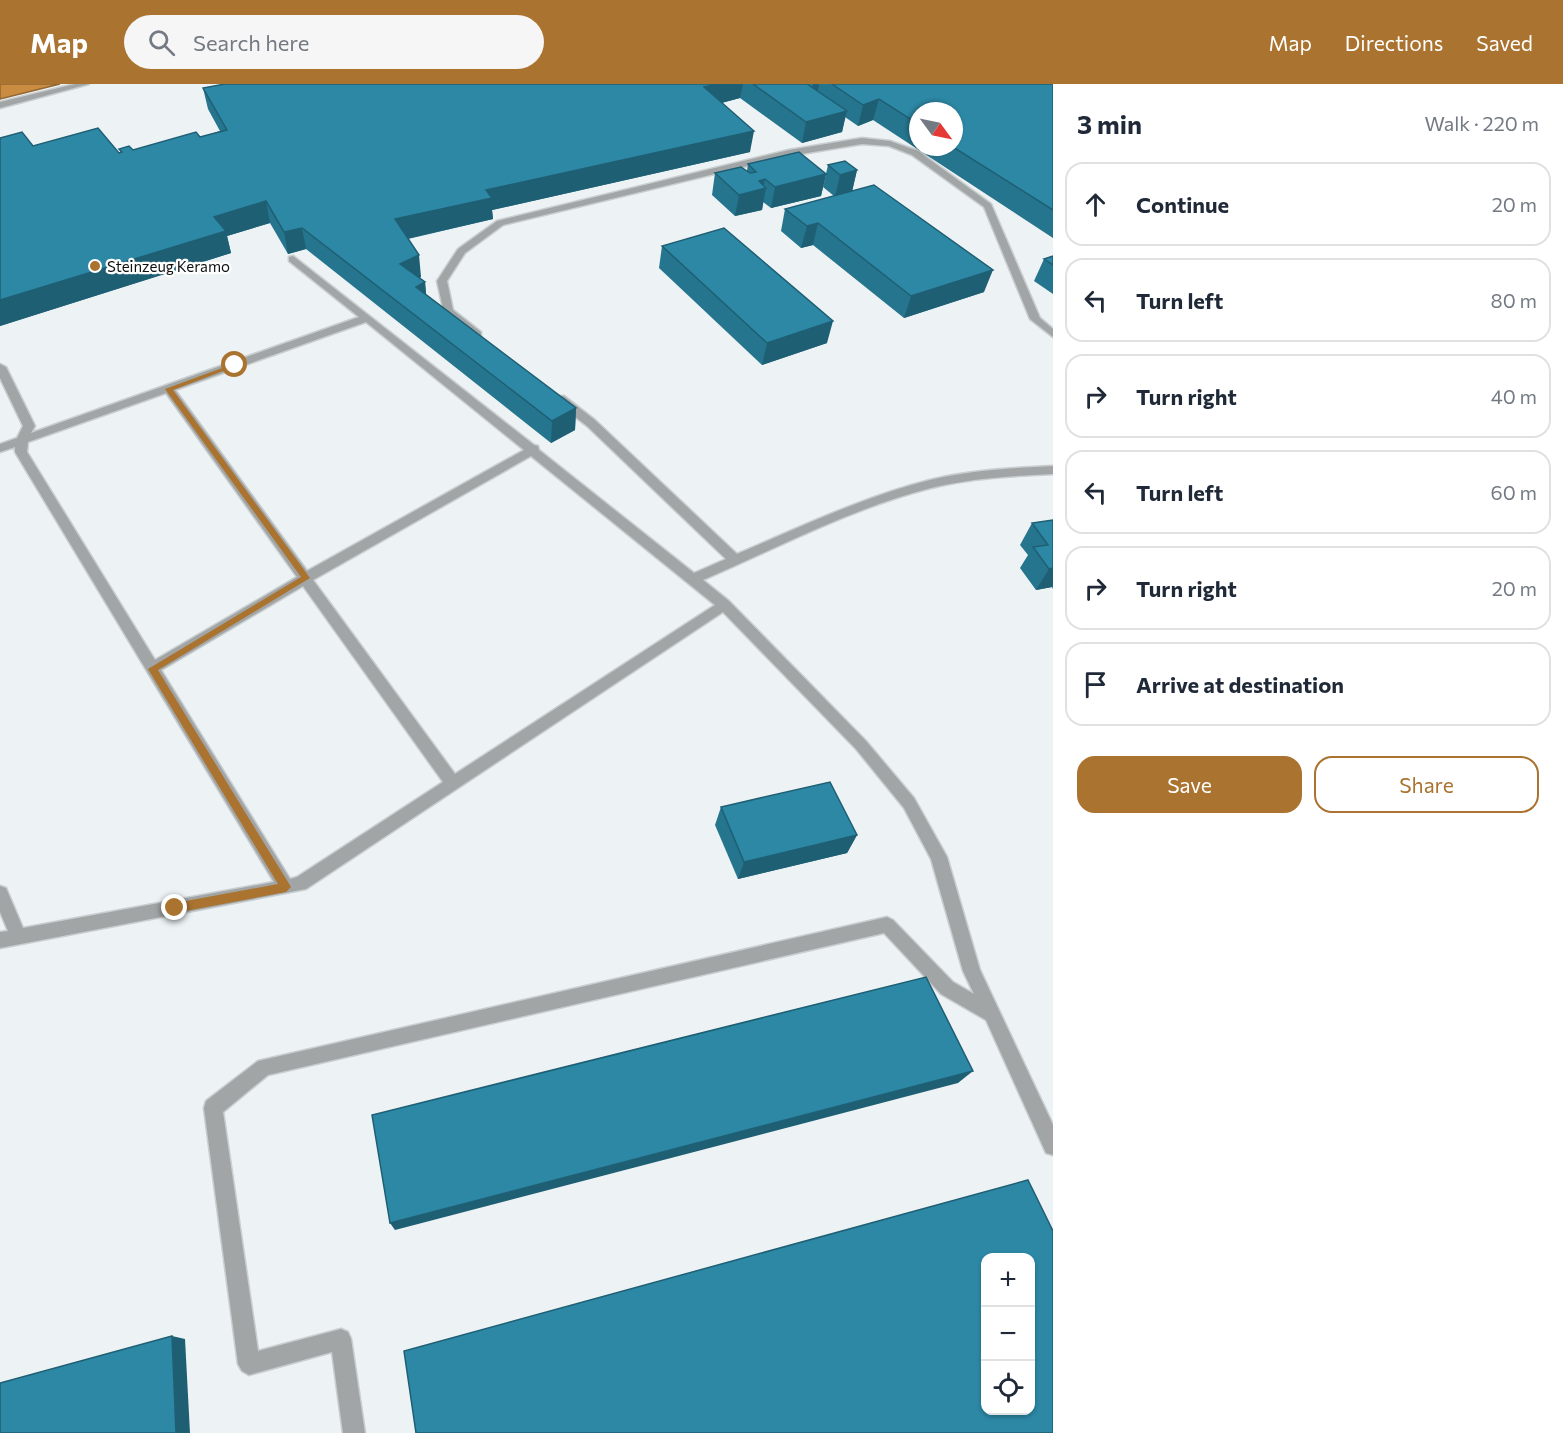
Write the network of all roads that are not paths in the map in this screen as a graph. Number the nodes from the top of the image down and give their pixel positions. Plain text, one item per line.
1 (85, 84) edge
2 (0, 105) edge
3 (293, 259) dead end
4 (368, 318) junction
5 (1053, 334) edge
6 (484, 339) edge
7 (0, 367) edge
8 (169, 389) junction
9 (555, 395) edge
10 (22, 439) junction
11 (0, 448) edge
12 (534, 449) junction
13 (1053, 470) edge
14 (736, 561) junction
15 (306, 578) junction
16 (693, 579) junction
17 (724, 605) junction
18 (153, 669) junction
19 (453, 784) junction
20 (286, 887) junction
21 (0, 893) edge
22 (19, 937) junction
23 (0, 940) edge
24 (992, 1014) junction
25 (1053, 1146) edge
26 (354, 1433) edge

1 - 2 lane
3 - 4 lane
4 - 8 lane
4 - 12 lane
5 - 6 lane
7 - 10 lane
8 - 10 lane
8 - 15 lane
9 - 14 lane
10 - 11 lane
10 - 18 lane
12 - 15 lane
12 - 16 lane
13 - 14 lane
14 - 16 lane
15 - 18 lane
15 - 19 lane
16 - 17 lane
17 - 19 lane
17 - 24 lane
18 - 20 lane
19 - 20 lane
20 - 22 lane
21 - 22 lane
22 - 23 lane
24 - 25 lane
24 - 26 lane

